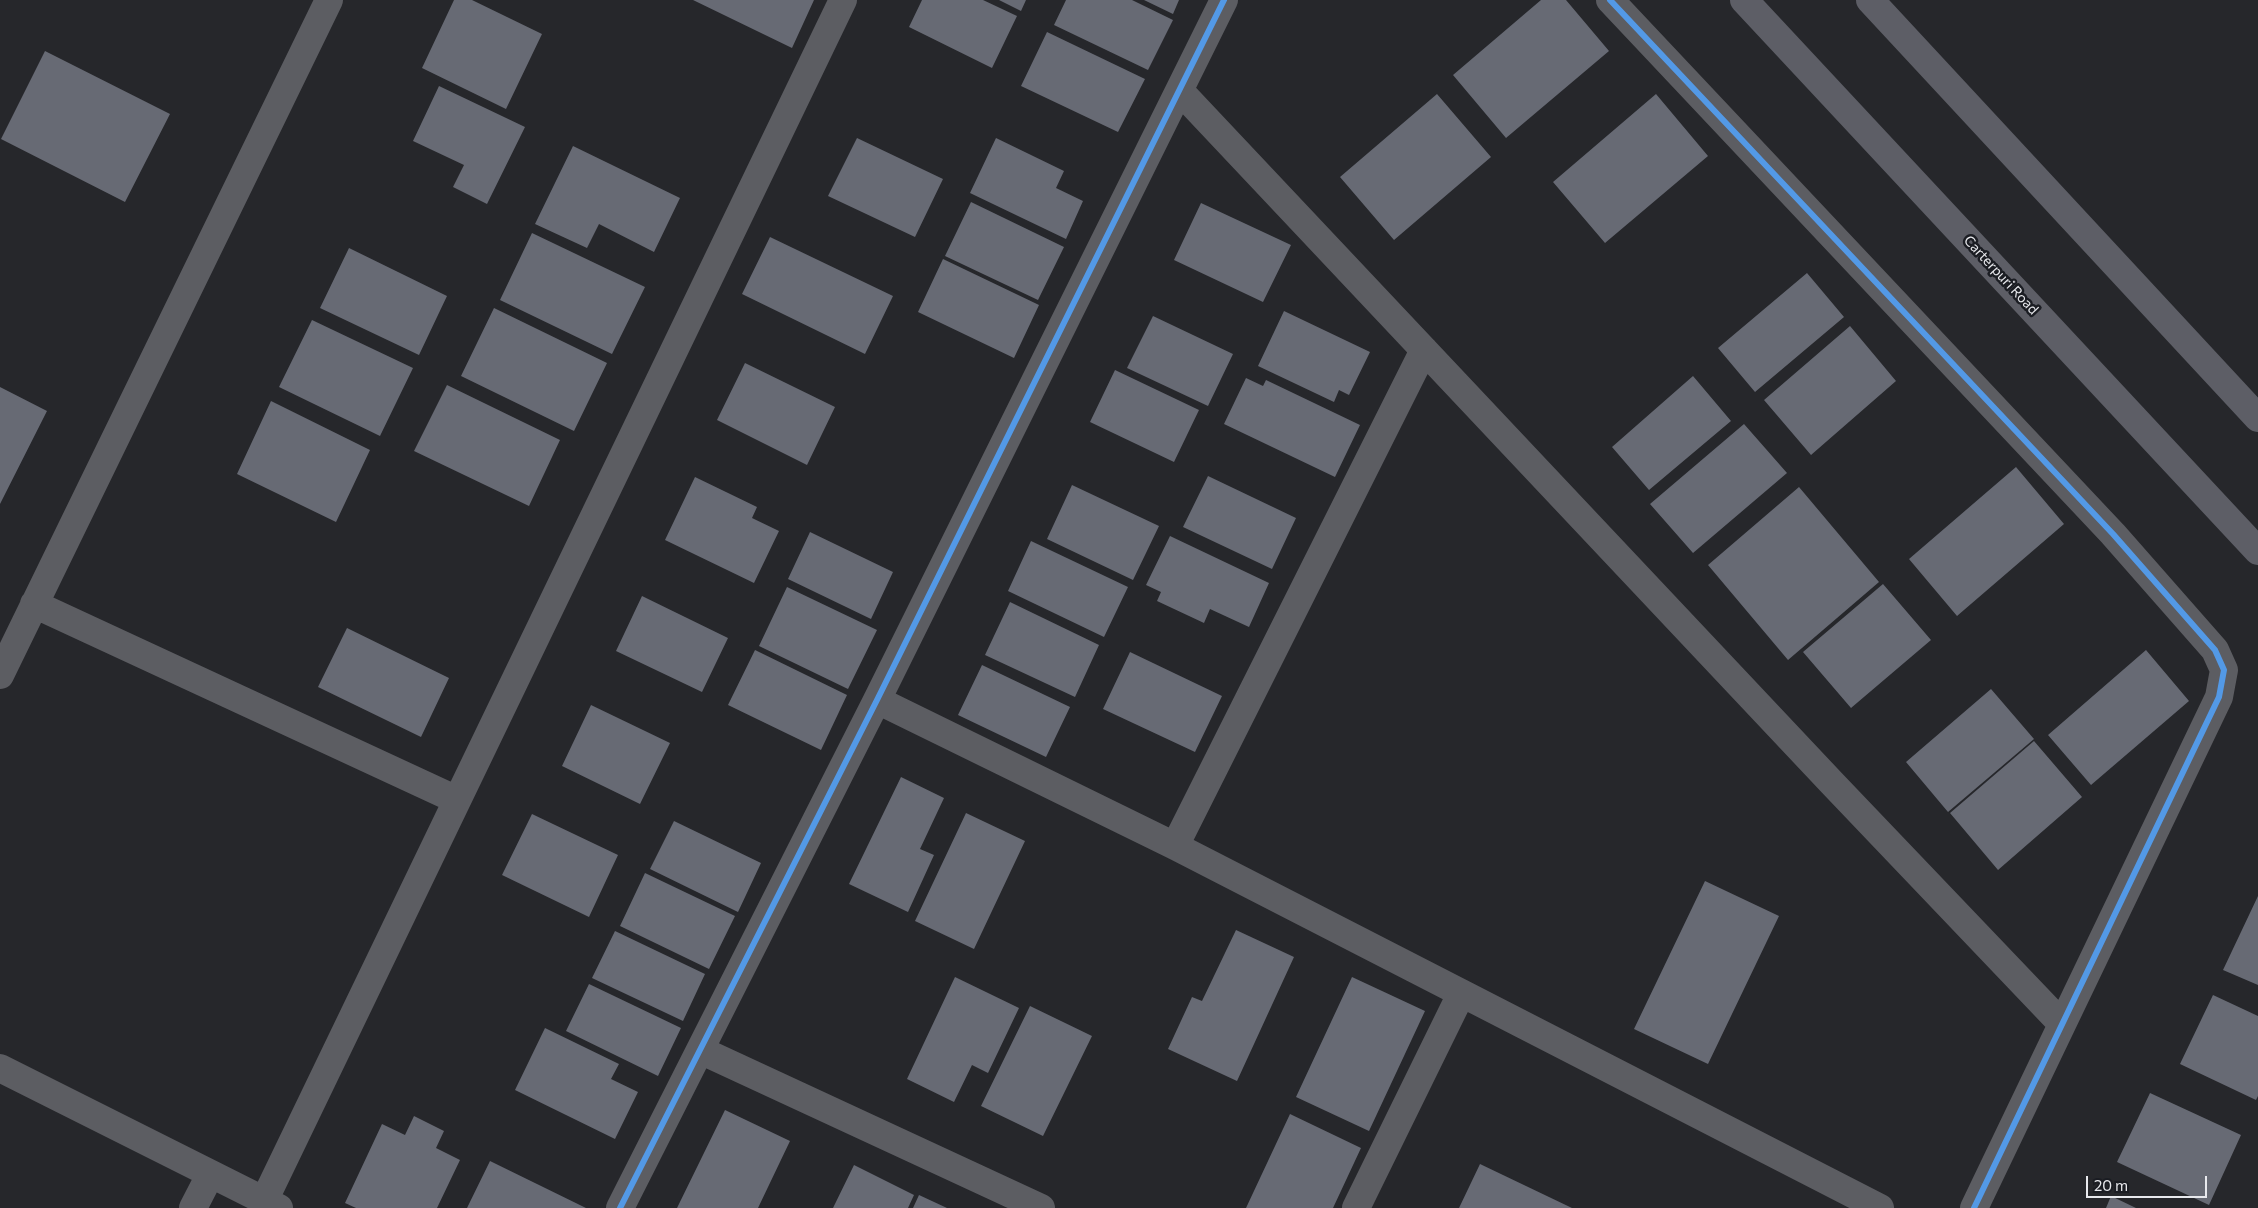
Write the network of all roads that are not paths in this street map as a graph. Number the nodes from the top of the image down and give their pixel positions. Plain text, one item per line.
1 (329, 0) edge
2 (844, 0) edge
3 (1224, 0) edge
4 (1610, 0) edge
5 (1744, 0) edge
6 (1870, 0) edge
7 (1180, 91) junction
8 (1424, 350) junction
9 (2258, 418) edge
10 (2258, 551) edge
11 (34, 604) junction
12 (0, 675) edge
13 (877, 700) junction
14 (457, 800) junction
15 (1175, 846) junction
16 (1461, 994) junction
17 (2062, 1024) junction
18 (700, 1050) junction
19 (0, 1068) edge
20 (210, 1175) junction
21 (271, 1204) edge
22 (193, 1208) edge
23 (620, 1208) edge
24 (1041, 1208) edge
25 (1356, 1208) edge
26 (1880, 1208) edge
27 (1974, 1208) edge

1 - 11 street
2 - 14 street
3 - 7 street
4 - 17 street
5 - 10 main road, Carterpuri Road
6 - 9 main road
7 - 8 street
7 - 13 street
8 - 15 street
8 - 17 street
11 - 12 street
11 - 14 street
13 - 15 street
13 - 18 street
14 - 21 street
15 - 16 street
16 - 25 street
16 - 26 street
17 - 27 street
18 - 23 street
18 - 24 street
19 - 20 street
20 - 21 street
20 - 22 street

